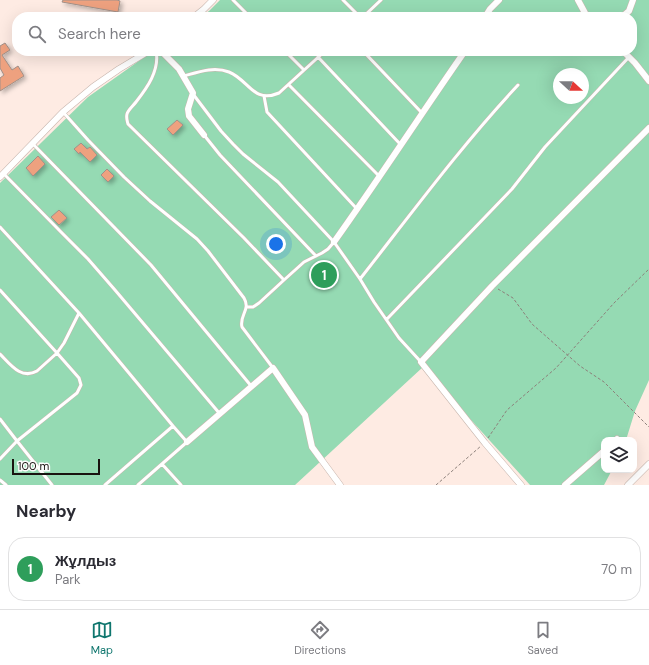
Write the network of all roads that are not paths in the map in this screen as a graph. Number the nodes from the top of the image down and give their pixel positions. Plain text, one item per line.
1 (213, 0) edge
2 (233, 0) edge
3 (343, 0) edge
4 (382, 0) edge
5 (499, 0) edge
6 (578, 0) edge
7 (633, 0) edge
8 (200, 12) edge
9 (245, 12) edge
10 (355, 12) edge
11 (369, 12) edge
12 (488, 12) edge
13 (584, 12) edge
14 (628, 12) edge
15 (141, 56) edge
16 (157, 56) edge
17 (166, 56) edge
18 (290, 56) edge
19 (368, 56) edge
20 (462, 56) edge
21 (318, 57) joint
22 (629, 57) joint
23 (304, 70) junction
24 (184, 76) junction
25 (649, 81) edge
26 (289, 85) junction
27 (518, 85) dead end
28 (192, 93) junction
29 (264, 96) junction
30 (63, 112) junction
31 (422, 113) junction
32 (649, 128) edge
33 (204, 135) joint
34 (32, 143) junction
35 (401, 145) junction
36 (2, 175) edge
37 (380, 177) junction
38 (357, 209) junction
39 (0, 227) edge
40 (334, 242) junction
41 (316, 256) junction
42 (360, 279) junction
43 (284, 280) junction
44 (0, 290) edge
45 (246, 307) junction
46 (79, 313) junction
47 (387, 319) junction
48 (57, 353) junction
49 (0, 354) edge
50 (421, 362) junction
51 (273, 368) junction
52 (252, 387) junction
53 (220, 414) junction
54 (0, 419) edge
55 (173, 426) junction
56 (17, 441) junction
57 (187, 442) junction
58 (601, 454) edge
59 (0, 459) edge
60 (162, 464) junction
61 (649, 464) edge
62 (52, 485) edge
63 (105, 485) edge
64 (138, 485) edge
65 (182, 485) edge
66 (340, 485) edge
67 (521, 485) edge
68 (565, 485) edge
69 (628, 485) edge

1 - 8 street
2 - 9 lane
3 - 10 lane
4 - 11 lane
5 - 12 street
6 - 13 street
7 - 14 street
15 - 30 street
16 - 43 lane
17 - 24 street
18 - 23 lane
19 - 31 lane
20 - 31 street
21 - 23 lane
21 - 35 lane
22 - 25 street
22 - 47 lane
23 - 26 lane
24 - 28 street
24 - 29 lane
26 - 29 lane
26 - 37 lane
27 - 42 lane
28 - 33 street
28 - 40 lane
29 - 38 lane
30 - 34 street
30 - 45 lane
31 - 35 street
32 - 50 street
33 - 41 lane
34 - 36 street
34 - 52 lane
35 - 37 street
36 - 53 lane
37 - 38 street
38 - 40 street
39 - 46 lane
40 - 41 lane
40 - 42 lane
41 - 43 lane
42 - 47 lane
43 - 45 lane
44 - 48 lane
45 - 51 lane
46 - 48 lane
46 - 55 lane
47 - 50 lane
48 - 49 lane
48 - 56 lane
50 - 67 street
51 - 52 street
51 - 66 street
52 - 53 street
53 - 57 street
54 - 56 lane
55 - 57 lane
55 - 63 lane
56 - 59 lane
56 - 62 lane
57 - 60 lane
58 - 68 street
60 - 64 lane
60 - 65 lane
61 - 69 street

